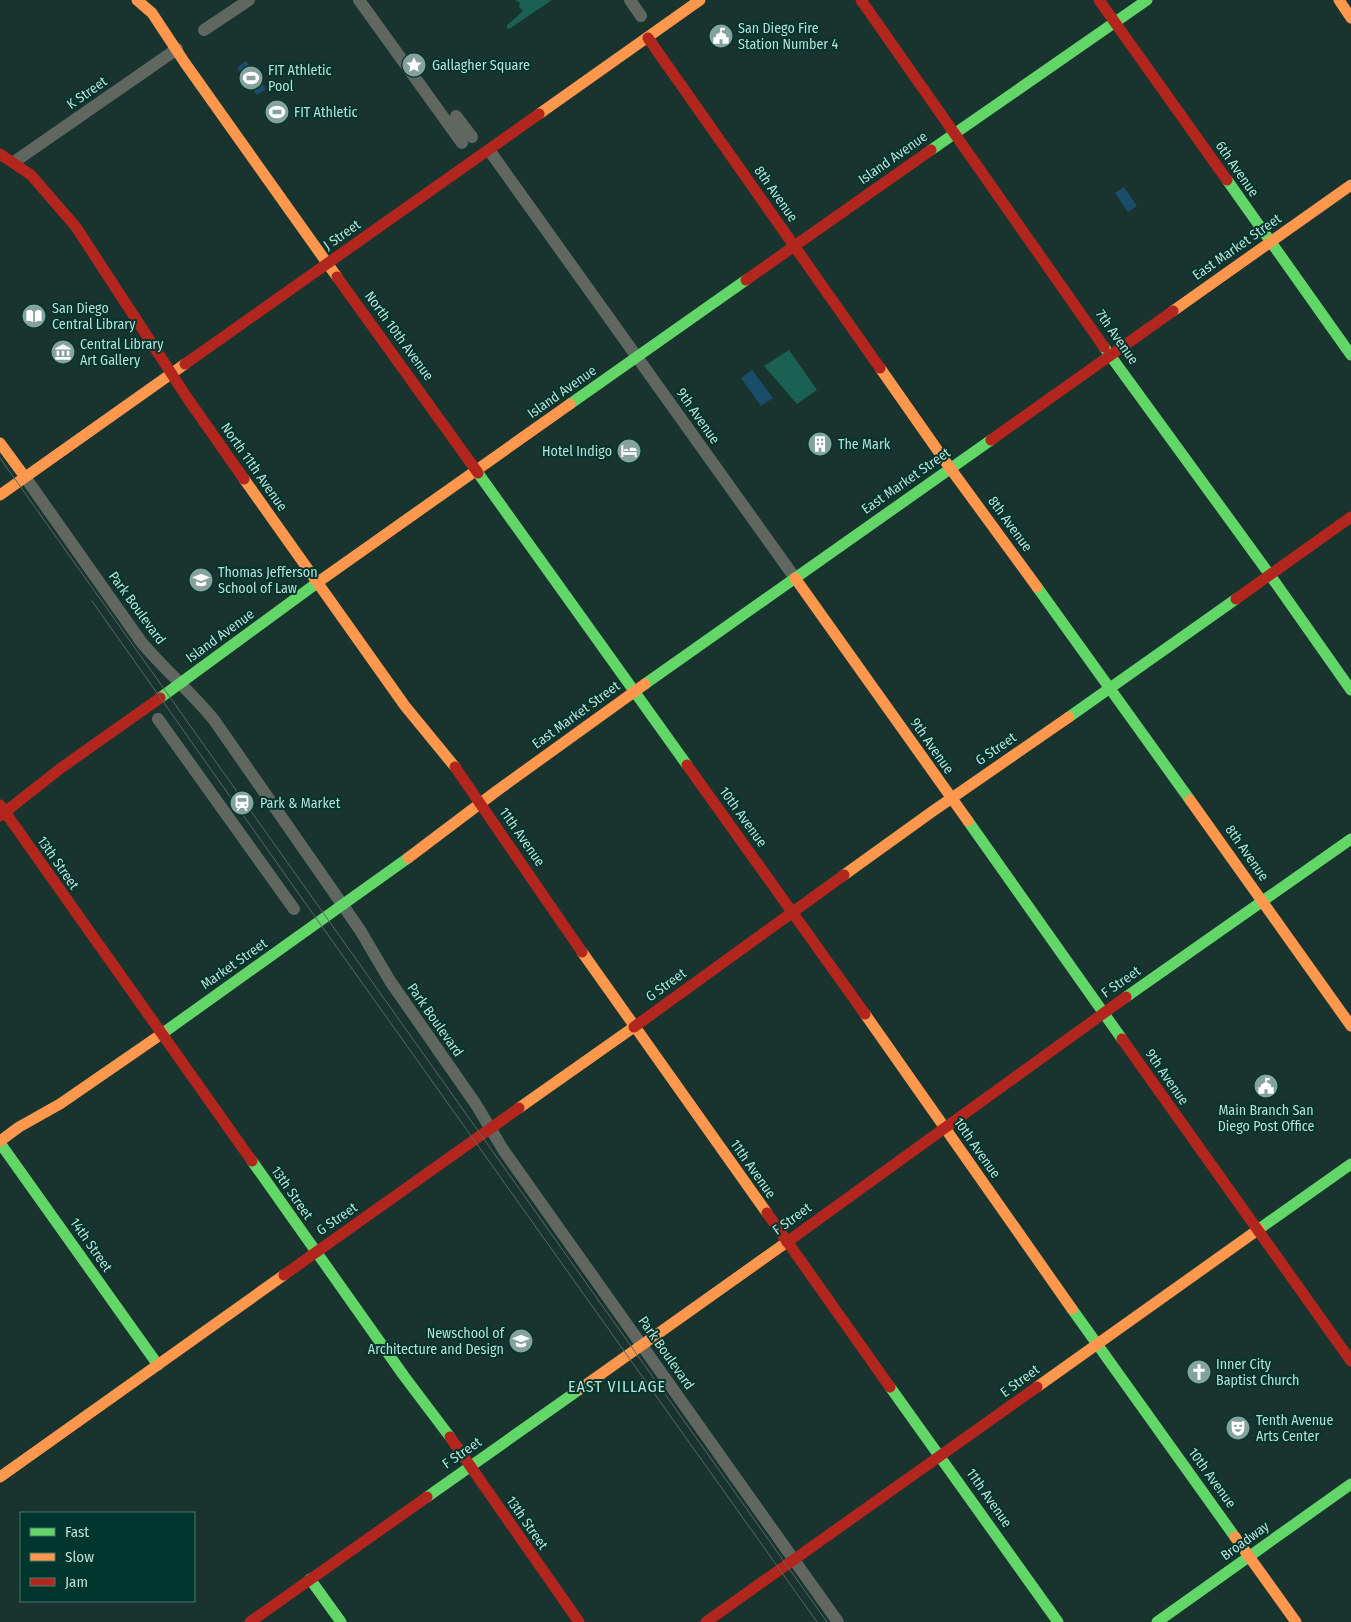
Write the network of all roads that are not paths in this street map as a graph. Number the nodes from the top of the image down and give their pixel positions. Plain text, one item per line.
1 (137, 0) edge
2 (225, 0) edge
3 (249, 0) edge
4 (359, 0) edge
5 (630, 0) edge
6 (700, 0) edge
7 (861, 0) edge
8 (1099, 0) edge
9 (1147, 0) edge
10 (1338, 0) edge
11 (232, 11) junction
12 (641, 16) dead end
13 (1351, 18) edge
14 (1115, 23) junction
15 (204, 30) dead end
16 (648, 38) junction
17 (177, 49) junction
18 (456, 116) dead end
19 (955, 133) junction
20 (489, 150) junction
21 (0, 154) edge
22 (14, 162) junction
23 (1351, 184) edge
24 (1270, 242) junction
25 (794, 246) junction
26 (328, 263) junction
27 (1110, 355) junction
28 (1351, 355) edge
29 (638, 358) junction
30 (172, 374) junction
31 (0, 443) edge
32 (950, 468) junction
33 (477, 471) junction
34 (24, 477) junction
35 (0, 494) edge
36 (1351, 517) edge
37 (1270, 575) junction
38 (795, 578) junction
39 (317, 583) junction
40 (179, 682) junction
41 (1111, 688) junction
42 (1351, 690) edge
43 (634, 692) junction
44 (158, 719) dead end
45 (951, 798) junction
46 (480, 803) junction
47 (2, 811) edge
48 (1351, 839) edge
49 (1262, 901) junction
50 (343, 905) junction
51 (294, 909) dead end
52 (793, 912) junction
53 (1103, 1013) junction
54 (634, 1026) junction
55 (1351, 1026) edge
56 (161, 1034) junction
57 (491, 1128) junction
58 (944, 1128) junction
59 (0, 1142) edge
60 (1351, 1164) edge
61 (1258, 1231) junction
62 (787, 1242) junction
63 (316, 1252) junction
64 (1097, 1344) junction
65 (642, 1345) junction
66 (1351, 1361) edge
67 (158, 1365) junction
68 (940, 1456) junction
69 (470, 1466) junction
70 (0, 1477) edge
71 (1351, 1484) edge
72 (1249, 1557) junction
73 (794, 1560) junction
74 (310, 1579) junction
75 (250, 1622) edge
76 (341, 1622) edge
77 (579, 1622) edge
78 (706, 1622) edge
79 (838, 1622) edge
80 (1058, 1622) edge
81 (1157, 1622) edge
82 (1296, 1622) edge

1 - 17 main road, North 10th Avenue
2 - 11 street
3 - 11 street
4 - 18 street
5 - 12 street
6 - 16 main road, J Street
7 - 19 main road, 7th Avenue
8 - 14 main road, 6th Avenue
9 - 14 main road, Island Avenue
10 - 13 main road
11 - 15 street
14 - 19 main road, Island Avenue
14 - 24 main road, 6th Avenue
16 - 20 main road, J Street
16 - 25 main road, 8th Avenue
17 - 22 street, K Street
17 - 26 main road, North 10th Avenue
19 - 25 main road, Island Avenue
19 - 27 main road, 7th Avenue
20 - 26 main road, J Street
20 - 29 street, 9th Avenue
21 - 22 main road, North 11th Avenue
22 - 30 main road, North 11th Avenue
23 - 24 main road, East Market Street
24 - 27 main road, East Market Street
24 - 28 main road, 6th Avenue
25 - 29 main road, Island Avenue
25 - 32 main road, 8th Avenue
26 - 30 main road, J Street
26 - 33 main road, North 10th Avenue
27 - 32 main road, East Market Street
27 - 37 main road, 7th Avenue
29 - 33 main road, Island Avenue
29 - 38 street, 9th Avenue
30 - 34 main road, J Street
30 - 39 main road, North 11th Avenue
31 - 34 main road, Park Boulevard
32 - 38 main road, East Market Street
32 - 41 main road, 8th Avenue
33 - 39 main road, Island Avenue
33 - 43 main road, North 10th Avenue
34 - 35 main road, J Street
34 - 40 street, Park Boulevard
36 - 37 main road, G Street
37 - 41 main road, G Street
37 - 42 main road, 7th Avenue
38 - 43 main road, East Market Street
38 - 45 main road, 9th Avenue
39 - 40 main road, Island Avenue
39 - 46 main road, North 11th Avenue
40 - 47 main road, Island Avenue
40 - 50 street, Park Boulevard
41 - 45 main road, G Street
41 - 49 main road, 8th Avenue
43 - 46 main road, East Market Street
43 - 52 main road, 10th Avenue
44 - 51 street
45 - 52 main road, G Street
45 - 53 main road, 9th Avenue
46 - 50 main road, Market Street
46 - 54 main road, 11th Avenue
47 - 56 main road, 13th Street
48 - 49 main road, F Street
49 - 53 main road, F Street
49 - 55 main road, 8th Avenue
50 - 56 main road, Market Street
50 - 57 street, Park Boulevard
52 - 54 main road, G Street
52 - 58 main road, 10th Avenue
53 - 58 main road, F Street
53 - 61 main road, 9th Avenue
54 - 57 main road, G Street
54 - 62 main road, 11th Avenue
56 - 59 main road, Market Street
56 - 63 main road, 13th Street
57 - 63 main road, G Street
57 - 65 street, Park Boulevard
58 - 62 main road, F Street
58 - 64 main road, 10th Avenue
59 - 67 main road, 14th Street
60 - 61 main road, E Street
61 - 64 main road, E Street
61 - 66 main road, 9th Avenue
62 - 65 main road, F Street
62 - 68 main road, 11th Avenue
63 - 67 main road, G Street
63 - 69 main road, 13th Street
64 - 68 main road, E Street
64 - 72 main road, 10th Avenue
65 - 69 main road, F Street
65 - 73 street, Park Boulevard
67 - 70 main road, G Street
68 - 73 main road, E Street
68 - 80 main road, 11th Avenue
69 - 74 main road, F Street
69 - 77 main road, 13th Street
71 - 72 main road, Broadway
72 - 81 main road, Broadway
72 - 82 main road, 10th Avenue
73 - 78 main road, E Street
73 - 79 street, Park Boulevard
74 - 75 main road, F Street
74 - 76 main road

